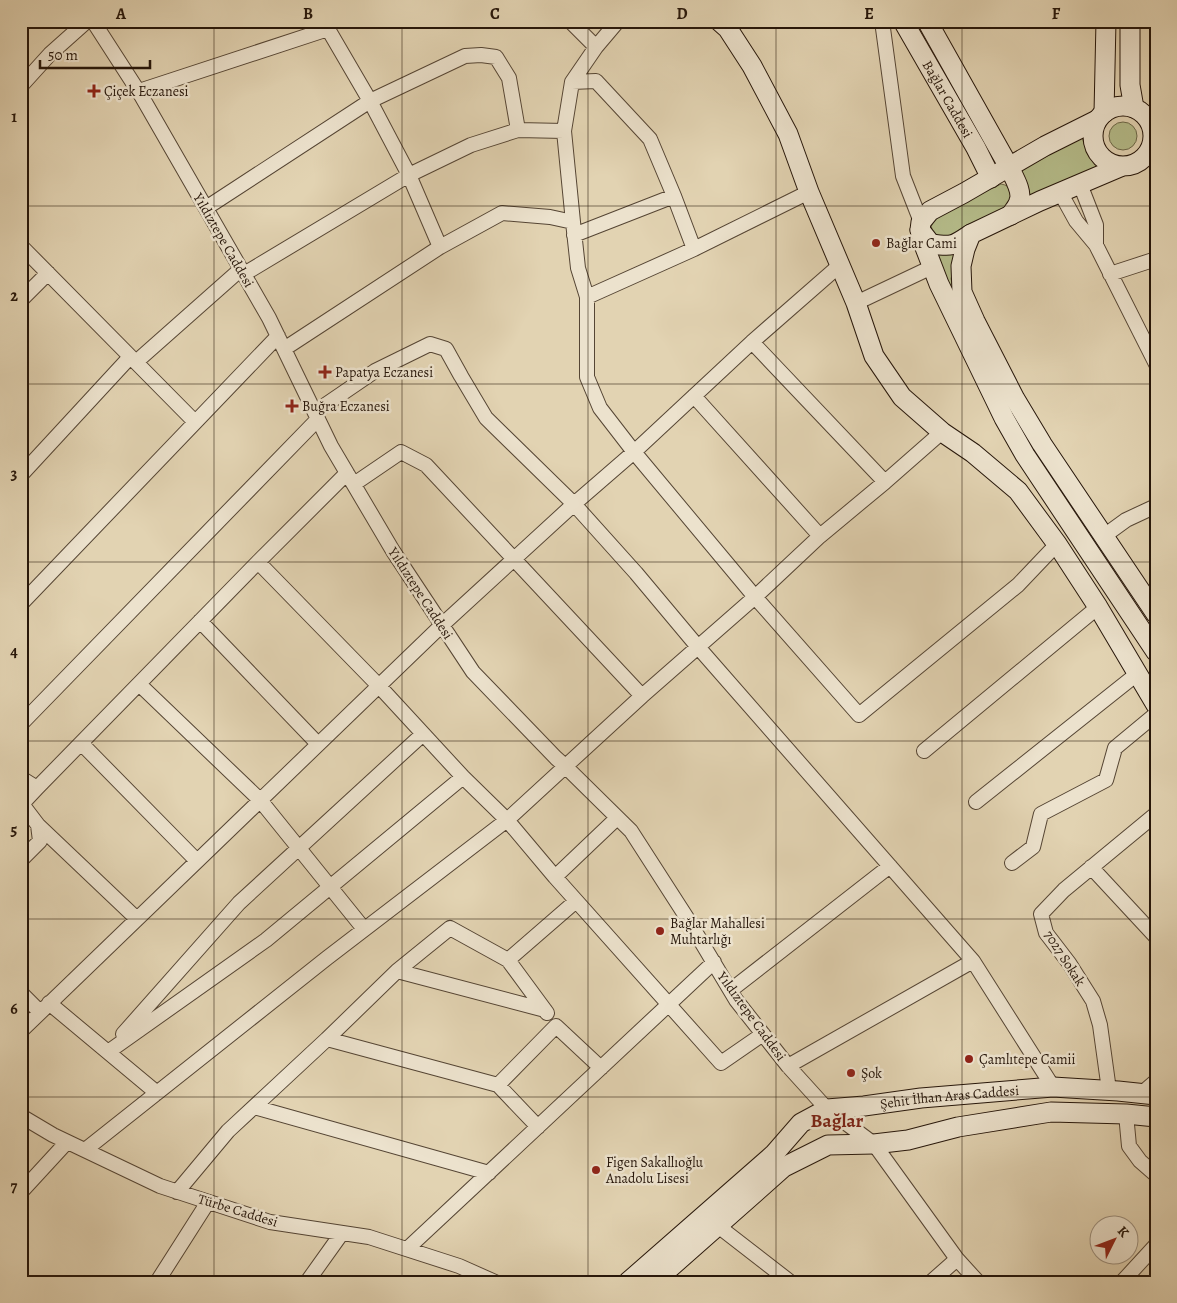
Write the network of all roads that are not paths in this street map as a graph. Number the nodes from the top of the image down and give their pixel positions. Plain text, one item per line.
1 (87, 21) edge
2 (93, 21) edge
3 (570, 21) edge
4 (618, 21) edge
5 (719, 21) edge
6 (882, 21) edge
7 (903, 21) edge
8 (927, 21) edge
9 (1106, 21) edge
10 (1130, 21) edge
11 (596, 47) junction
12 (572, 82) junction
13 (22, 83) edge
14 (139, 91) junction
15 (370, 101) junction
16 (1134, 108) junction
17 (1101, 116) junction
18 (1152, 122) edge
19 (518, 130) junction
20 (564, 130) junction
21 (1009, 167) junction
22 (1120, 167) junction
23 (409, 175) junction
24 (991, 178) junction
25 (1080, 184) junction
26 (808, 192) junction
27 (1060, 192) junction
28 (674, 196) junction
29 (206, 208) junction
30 (1011, 215) junction
31 (921, 226) junction
32 (573, 228) junction
33 (971, 234) junction
34 (1096, 245) junction
35 (21, 246) edge
36 (440, 247) junction
37 (694, 249) junction
38 (1156, 259) edge
39 (840, 265) junction
40 (932, 267) junction
41 (242, 271) junction
42 (48, 273) junction
43 (1110, 274) junction
44 (586, 297) junction
45 (21, 300) edge
46 (856, 303) junction
47 (278, 336) junction
48 (752, 342) junction
49 (284, 349) junction
50 (133, 360) junction
51 (1156, 364) edge
52 (694, 396) junction
53 (316, 415) junction
54 (195, 422) junction
55 (942, 432) junction
56 (634, 452) junction
57 (21, 475) edge
58 (351, 479) junction
59 (885, 482) junction
60 (1047, 490) junction
61 (574, 504) junction
62 (1028, 504) junction
63 (1156, 506) edge
64 (820, 536) junction
65 (1104, 536) junction
66 (1057, 544) junction
67 (514, 560) junction
68 (258, 562) junction
69 (755, 596) junction
70 (21, 604) edge
71 (1098, 607) junction
72 (1156, 614) edge
73 (200, 621) junction
74 (442, 625) junction
75 (698, 647) junction
76 (1156, 652) edge
77 (1137, 674) junction
78 (139, 684) junction
79 (379, 686) junction
80 (642, 696) junction
81 (1156, 705) edge
82 (1156, 714) edge
83 (21, 724) edge
84 (423, 734) junction
85 (81, 743) junction
86 (318, 744) junction
87 (924, 751) dead end
88 (566, 766) junction
89 (464, 777) junction
90 (21, 778) edge
91 (37, 788) junction
92 (260, 800) junction
93 (976, 802) dead end
94 (1156, 814) edge
95 (617, 818) junction
96 (507, 820) junction
97 (38, 825) junction
98 (298, 848) junction
99 (21, 860) edge
100 (197, 861) junction
101 (1012, 863) dead end
102 (890, 866) junction
103 (1091, 867) junction
104 (555, 877) junction
105 (330, 887) junction
106 (576, 901) junction
107 (137, 919) junction
108 (364, 929) junction
109 (1156, 937) edge
110 (508, 960) junction
111 (973, 961) junction
112 (714, 962) junction
113 (397, 971) junction
114 (731, 990) junction
115 (21, 993) edge
116 (669, 1005) junction
117 (45, 1008) junction
118 (545, 1010) junction
119 (556, 1026) junction
120 (21, 1031) edge
121 (763, 1034) junction
122 (327, 1039) junction
123 (108, 1052) junction
124 (788, 1066) junction
125 (601, 1068) junction
126 (498, 1085) junction
127 (1053, 1087) junction
128 (1109, 1090) junction
129 (1151, 1090) edge
130 (157, 1093) junction
131 (254, 1107) junction
132 (827, 1109) junction
133 (1126, 1114) junction
134 (21, 1116) edge
135 (1156, 1116) edge
136 (538, 1127) junction
137 (67, 1142) junction
138 (874, 1144) junction
139 (85, 1150) junction
140 (489, 1173) junction
141 (1156, 1175) edge
142 (21, 1192) edge
143 (177, 1192) junction
144 (208, 1202) junction
145 (718, 1226) junction
146 (342, 1233) junction
147 (1156, 1245) edge
148 (407, 1249) junction
149 (957, 1259) junction
150 (477, 1278) edge
151 (789, 1281) edge
152 (157, 1282) edge
153 (307, 1282) edge
154 (494, 1282) edge
155 (628, 1282) edge
156 (654, 1282) edge
157 (931, 1282) edge
158 (978, 1282) edge
159 (1122, 1282) edge

1 - 13 street
2 - 14 street, Yıldıztepe Caddesi
3 - 11 street
4 - 11 street
5 - 26 main road
6 - 31 street
7 - 24 main road, Bağlar Caddesi
8 - 21 main road, Bağlar Caddesi
9 - 17 main road
10 - 16 main road
11 - 12 street
12 - 20 street
12 - 28 street
14 - 15 street
14 - 29 street, Yıldıztepe Caddesi
15 - 19 street
15 - 23 street
15 - 29 street
16 - 17 main road
16 - 18 main road
17 - 21 main road
17 - 22 main road
18 - 22 main road
19 - 20 street
19 - 23 street
20 - 32 street
21 - 24 main road
21 - 30 main road, Bağlar Caddesi
22 - 25 main road
23 - 36 street
23 - 41 street
24 - 31 main road
25 - 27 main road
25 - 34 street
26 - 37 street
26 - 39 main road
27 - 30 main road
27 - 34 street
28 - 32 street
28 - 37 street
29 - 41 street, Yıldıztepe Caddesi
30 - 33 main road
31 - 33 main road
31 - 40 main road
32 - 36 street
32 - 44 street
33 - 65 main road
34 - 43 street
35 - 42 street
36 - 49 street
37 - 44 street
38 - 43 street
39 - 46 main road
39 - 48 street
40 - 46 street
40 - 60 main road
41 - 47 street, Yıldıztepe Caddesi
41 - 50 street
42 - 45 street
42 - 50 street
43 - 51 street
44 - 56 street
46 - 55 main road
47 - 49 street, Yıldıztepe Caddesi
47 - 54 street
48 - 52 street
48 - 59 street
49 - 53 street, Yıldıztepe Caddesi
50 - 54 street
50 - 57 street
52 - 56 street
52 - 64 street
53 - 58 street, Yıldıztepe Caddesi
53 - 61 street
53 - 83 street
54 - 70 street
55 - 59 street
55 - 62 main road
56 - 61 street
56 - 69 street
58 - 67 street
58 - 68 street
58 - 74 street, Yıldıztepe Caddesi
59 - 64 street
60 - 62 main road
60 - 76 main road
61 - 67 street
61 - 75 street
62 - 66 main road
63 - 65 street
64 - 69 street
65 - 72 main road
66 - 69 street
66 - 71 main road
67 - 74 street
67 - 80 street
68 - 73 street
68 - 79 street
69 - 75 street
71 - 77 main road
71 - 87 street
73 - 78 street
73 - 86 street
74 - 79 street
74 - 88 street, Yıldıztepe Caddesi
75 - 80 street
75 - 102 street
77 - 81 main road
77 - 93 street
78 - 85 street
78 - 92 street
79 - 84 street
79 - 86 street
80 - 88 street
82 - 101 street
84 - 89 street
84 - 98 street
85 - 91 street
85 - 100 street
86 - 92 street
88 - 95 street, Yıldıztepe Caddesi
88 - 96 street
89 - 96 street
89 - 105 street
90 - 91 street
91 - 97 street
92 - 98 street
92 - 100 street
94 - 103 street, 7027 Sokak
95 - 104 street
95 - 112 street, Yıldıztepe Caddesi
96 - 104 street
96 - 108 street
97 - 99 street
97 - 107 street
98 - 105 street
98 - 123 street
100 - 107 street
102 - 111 street
102 - 114 street
103 - 109 street
103 - 128 street, 7027 Sokak
104 - 106 street
105 - 108 street
105 - 123 street
106 - 110 street
106 - 116 street
107 - 117 street
108 - 130 street
110 - 113 street
110 - 118 street
111 - 124 street
111 - 127 street
112 - 114 street, Yıldıztepe Caddesi
112 - 116 street
113 - 118 street
113 - 122 street
114 - 121 street, Yıldıztepe Caddesi
115 - 117 street
116 - 121 street
116 - 125 street
117 - 120 street
117 - 123 street
118 - 119 street
119 - 125 street
119 - 126 street
121 - 124 street, Yıldıztepe Caddesi
122 - 126 street
122 - 131 street
123 - 130 street
124 - 132 street, Yıldıztepe Caddesi
125 - 136 street
126 - 136 street
127 - 128 main road, Şehit İlhan Aras Caddesi
127 - 132 main road, Şehit İlhan Aras Caddesi
128 - 129 main road, Şehit İlhan Aras Caddesi
130 - 139 street
131 - 140 street
131 - 143 street
132 - 138 street, Yıldıztepe Caddesi
132 - 155 main road, Şehit İlhan Aras Caddesi
133 - 135 main road, Şehit İlhan Aras Caddesi
133 - 138 main road, Şehit İlhan Aras Caddesi
133 - 141 street
134 - 137 street, Türbe Caddesi
136 - 140 street
137 - 139 street, Türbe Caddesi
137 - 142 street
138 - 145 main road, Şehit İlhan Aras Caddesi
138 - 149 street, Yıldıztepe Caddesi
139 - 143 street, Türbe Caddesi
140 - 148 street
143 - 144 street, Türbe Caddesi
144 - 146 street, Türbe Caddesi
144 - 152 street
145 - 151 street
145 - 156 main road, Şehit İlhan Aras Caddesi
146 - 148 street, Türbe Caddesi
146 - 153 street
147 - 159 street
148 - 150 street, Türbe Caddesi
149 - 157 street
149 - 158 street, Yıldıztepe Caddesi
150 - 154 street, Türbe Caddesi

